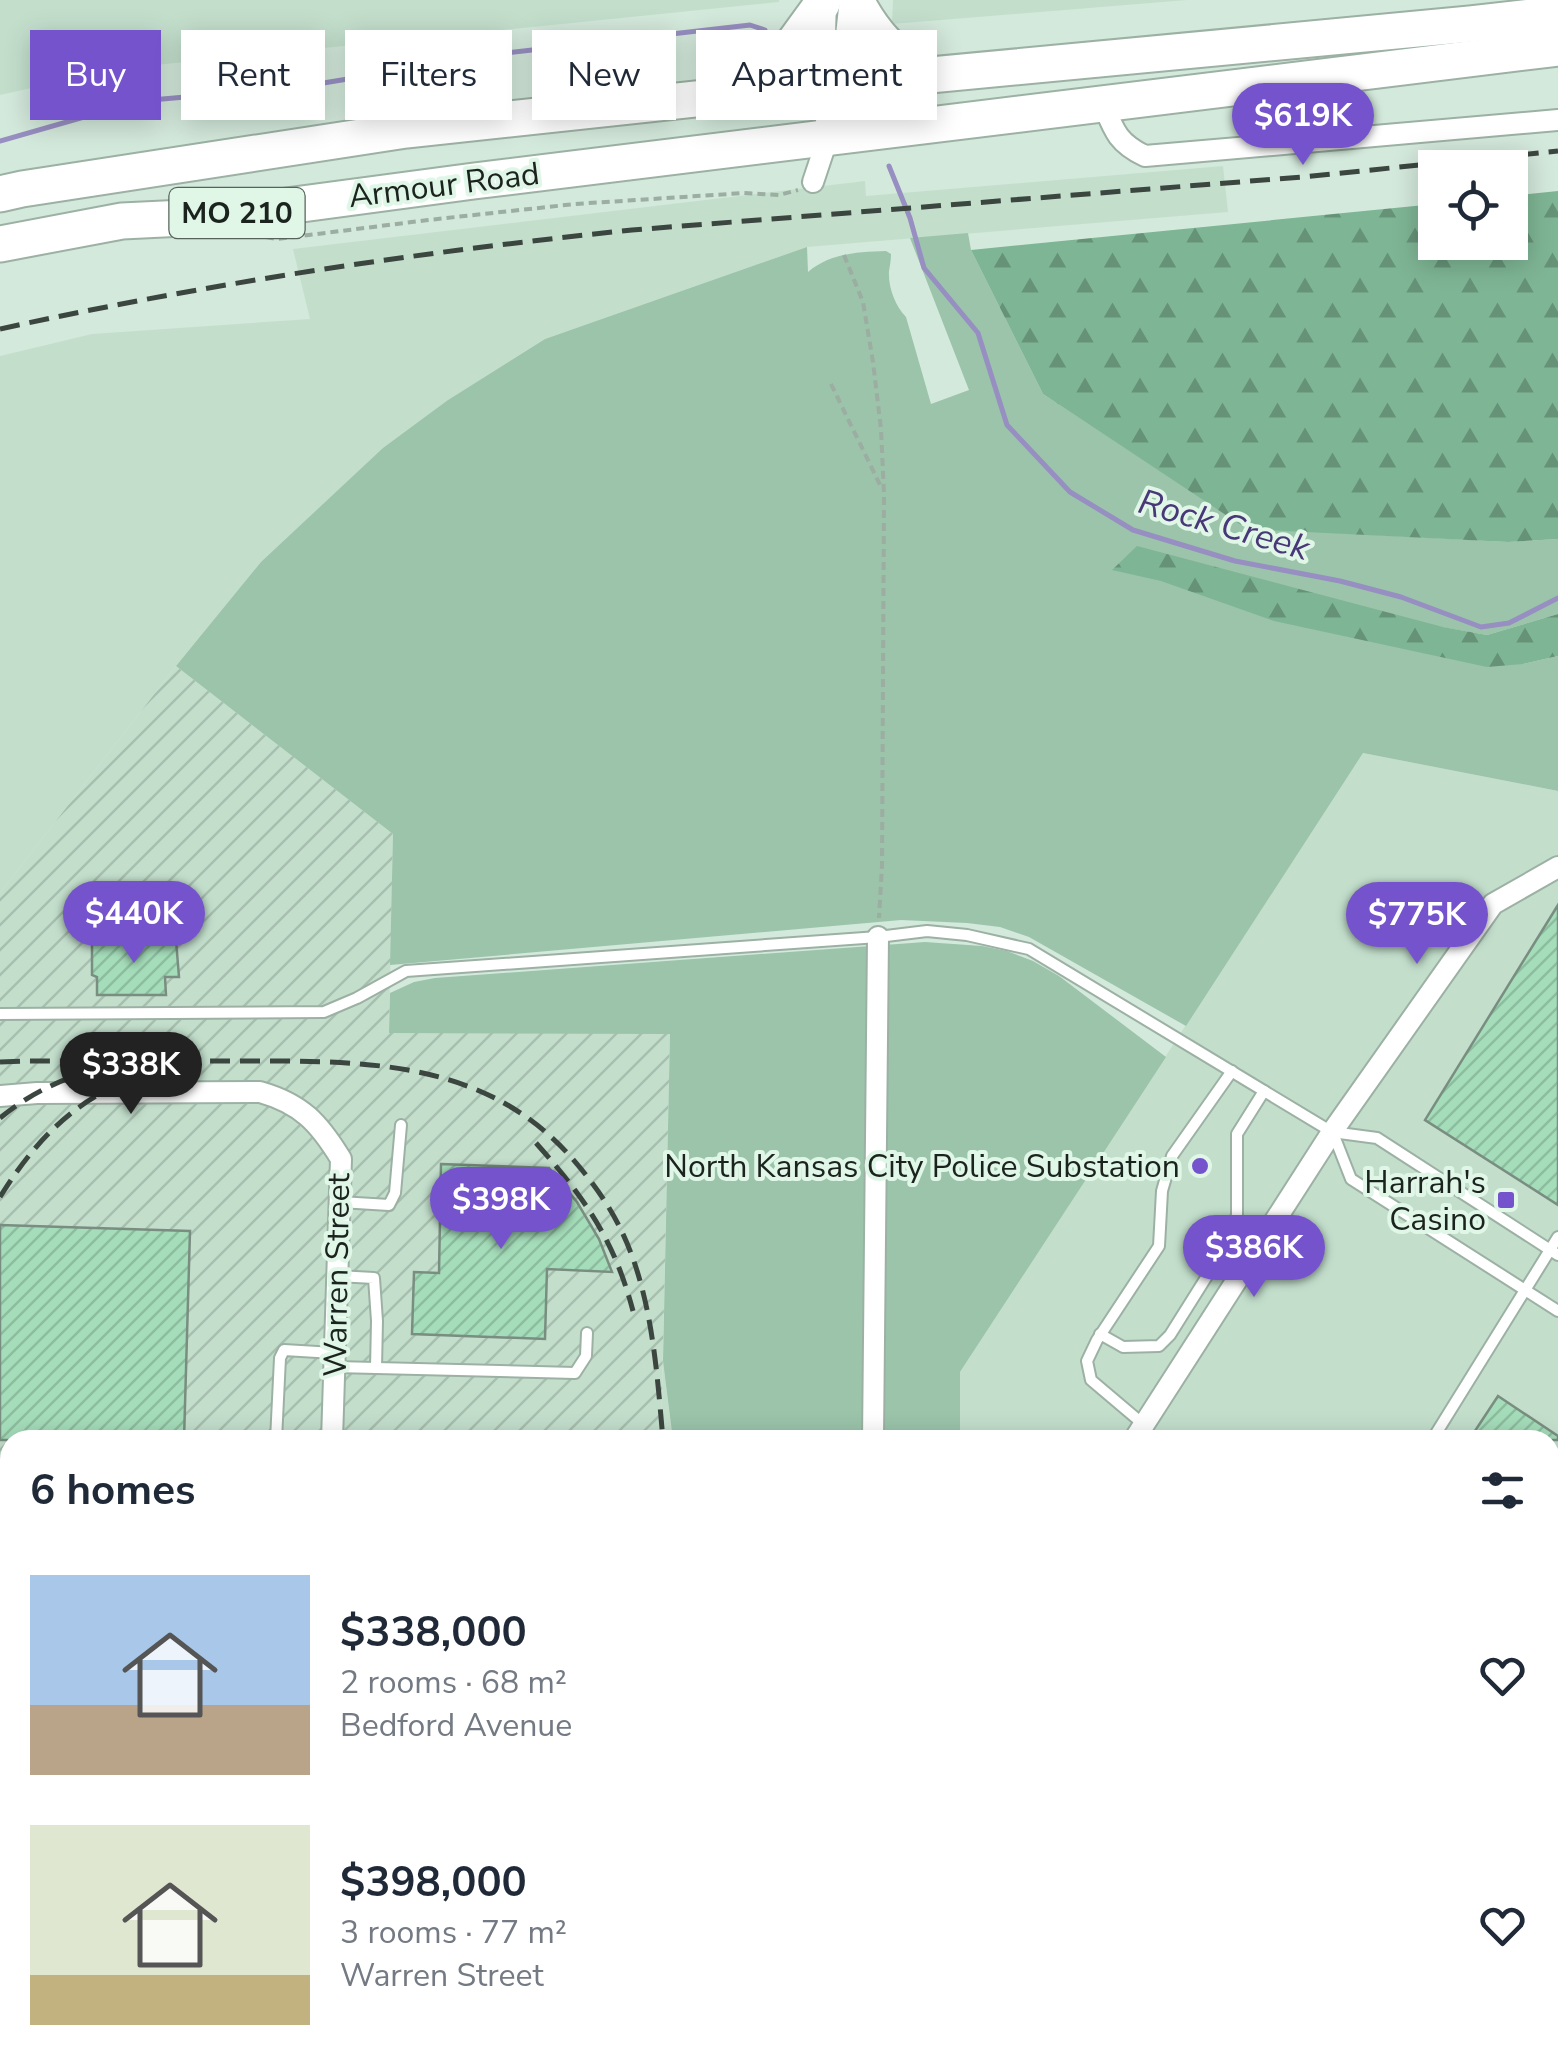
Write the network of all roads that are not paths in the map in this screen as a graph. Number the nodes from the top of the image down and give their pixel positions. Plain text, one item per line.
1 (838, 1) edge
2 (1558, 14) edge
3 (811, 30) edge
4 (848, 30) edge
5 (874, 30) edge
6 (1558, 48) edge
7 (937, 75) edge
8 (696, 99) edge
9 (1103, 104) junction
10 (830, 120) edge
11 (1558, 120) edge
12 (828, 137) junction
13 (814, 182) road end
14 (0, 194) edge
15 (0, 244) edge
16 (1558, 867) edge
17 (878, 938) junction
18 (0, 1014) edge
19 (1232, 1072) junction
20 (1264, 1090) junction
21 (0, 1096) edge
22 (401, 1125) dead end
23 (1332, 1132) junction
24 (340, 1202) junction
25 (1558, 1237) edge
26 (1554, 1253) edge
27 (338, 1276) junction
28 (1525, 1290) junction
29 (1558, 1311) edge
30 (587, 1333) dead end
31 (1100, 1334) junction
32 (335, 1360) junction
33 (376, 1368) junction
34 (276, 1430) edge
35 (332, 1430) edge
36 (873, 1430) edge
37 (1137, 1430) edge
38 (1140, 1430) edge
39 (1438, 1430) edge

1 - 3 highway
1 - 4 street
1 - 5 highway
2 - 7 highway, MO 210
6 - 9 highway, MO 210
8 - 14 highway, Armour Road / MO 210
9 - 11 street
9 - 12 highway, MO 210
10 - 12 street
12 - 13 street
12 - 15 highway, Armour Road / MO 210
16 - 23 street
17 - 18 lane
17 - 19 lane
17 - 36 street
19 - 20 lane
19 - 31 lane
20 - 23 lane
20 - 31 lane
21 - 24 street, Warren Street
22 - 24 lane
23 - 26 lane
23 - 28 lane
23 - 38 street
24 - 27 street, Warren Street
25 - 26 lane
26 - 28 lane
27 - 32 street, Warren Street
27 - 33 lane
28 - 29 lane
28 - 39 lane
30 - 33 lane
31 - 37 lane
32 - 33 lane
32 - 34 lane
32 - 35 street, Warren Street

